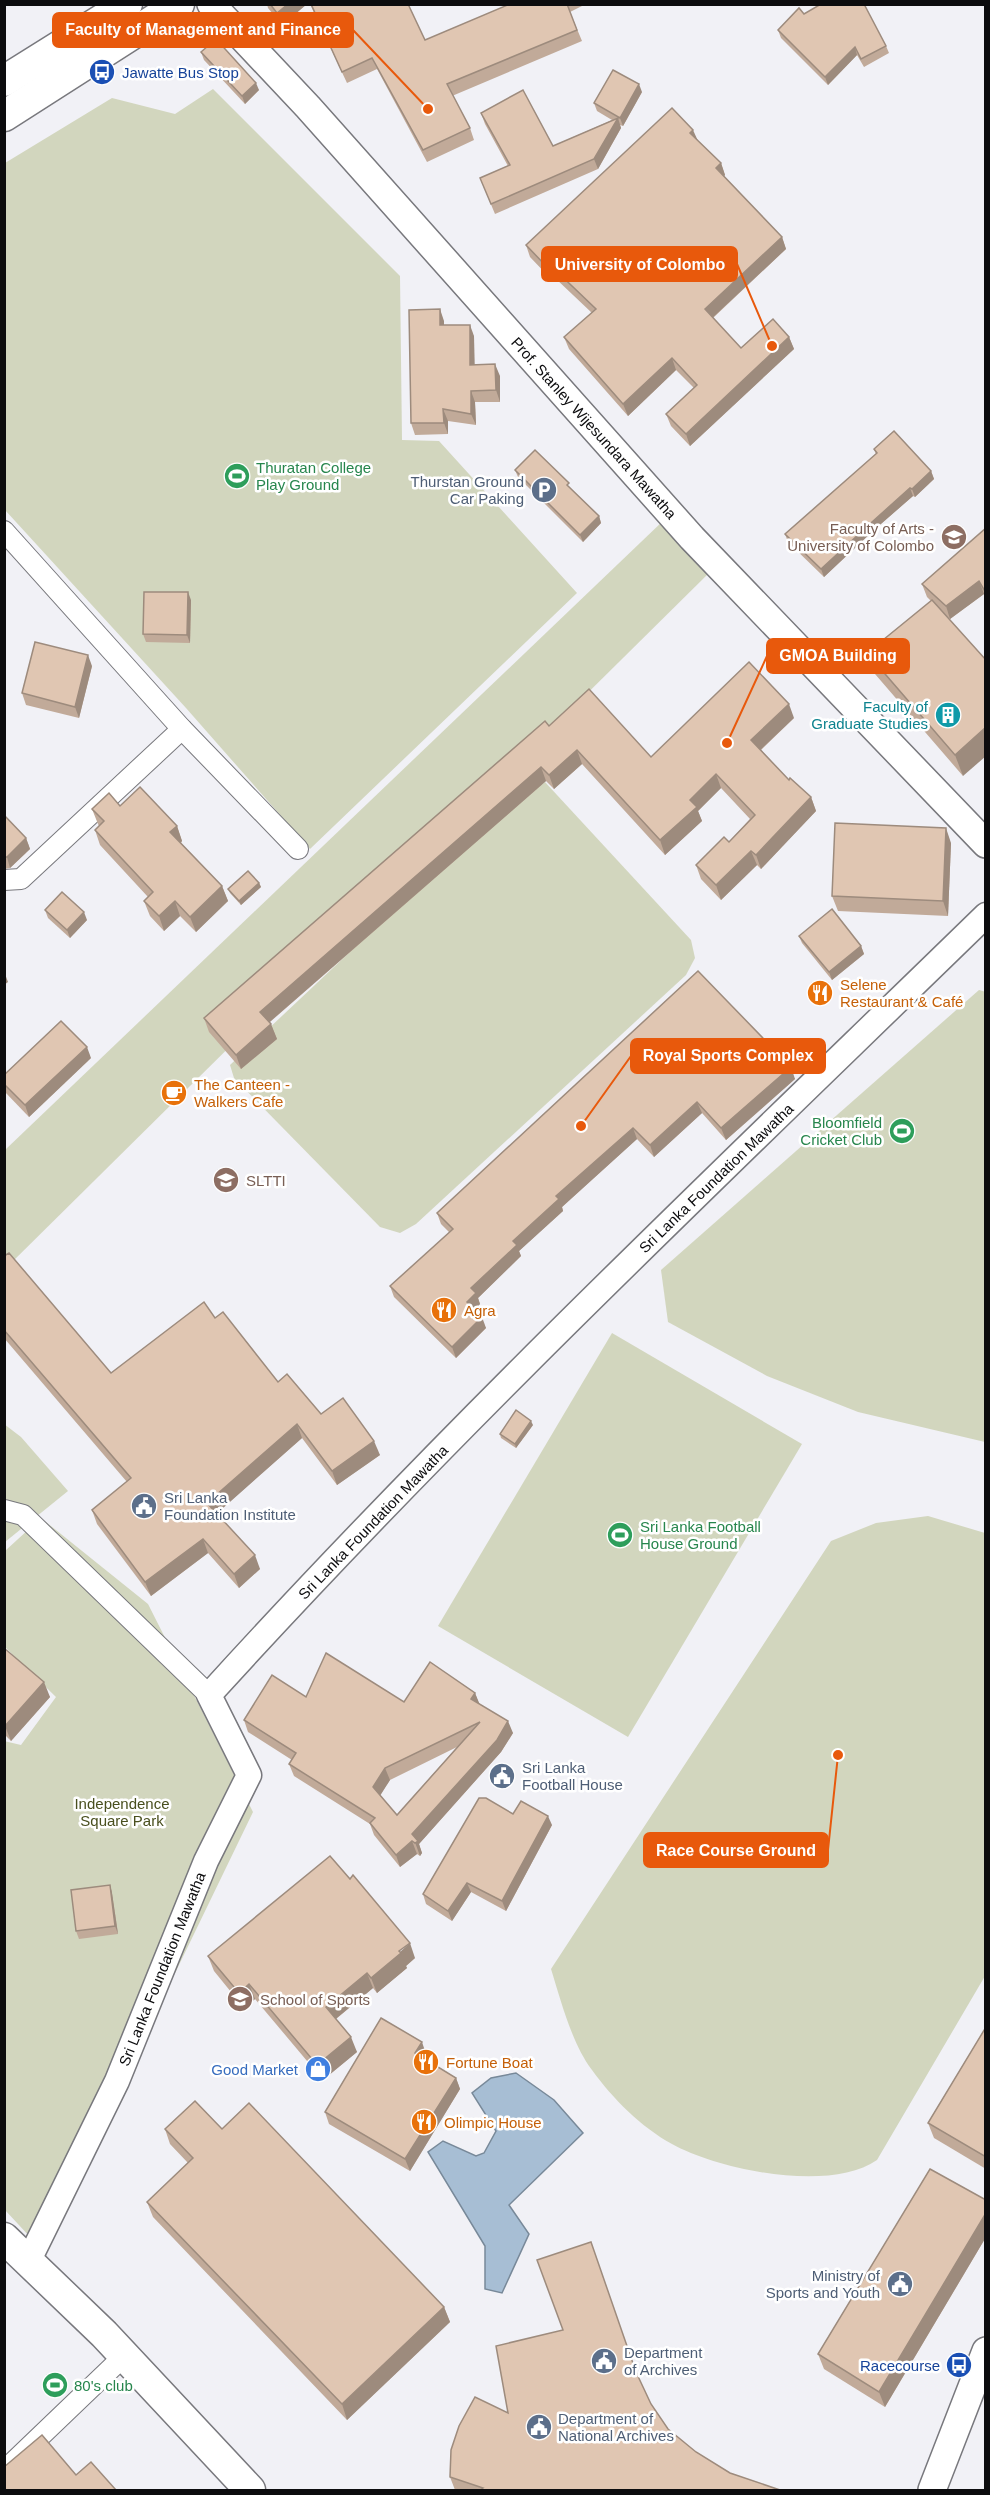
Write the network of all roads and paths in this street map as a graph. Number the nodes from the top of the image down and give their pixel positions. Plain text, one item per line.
1 (127, 4) edge
2 (179, 4) edge
3 (211, 4) edge
4 (4, 81) edge
5 (4, 116) edge
6 (4, 531) edge
7 (182, 729) junction
8 (986, 844) edge
9 (298, 849) dead end
10 (4, 880) edge
11 (986, 915) edge
12 (4, 1510) edge
13 (209, 1695) junction
14 (4, 2238) edge
15 (27, 2262) junction
16 (986, 2351) edge
17 (124, 2356) junction
18 (4, 2471) edge
19 (250, 2490) edge
20 (932, 2490) edge

1 - 4 main road
2 - 5 main road
3 - 8 main road, Prof. Stanley Wijesundara Mawatha
6 - 7 street
7 - 9 street
7 - 10 street
11 - 13 street, Sri Lanka Foundation Mawatha
12 - 13 street
13 - 15 street, Sri Lanka Foundation Mawatha
14 - 15 main road
15 - 17 main road
16 - 20 main road
17 - 18 street
17 - 19 main road

